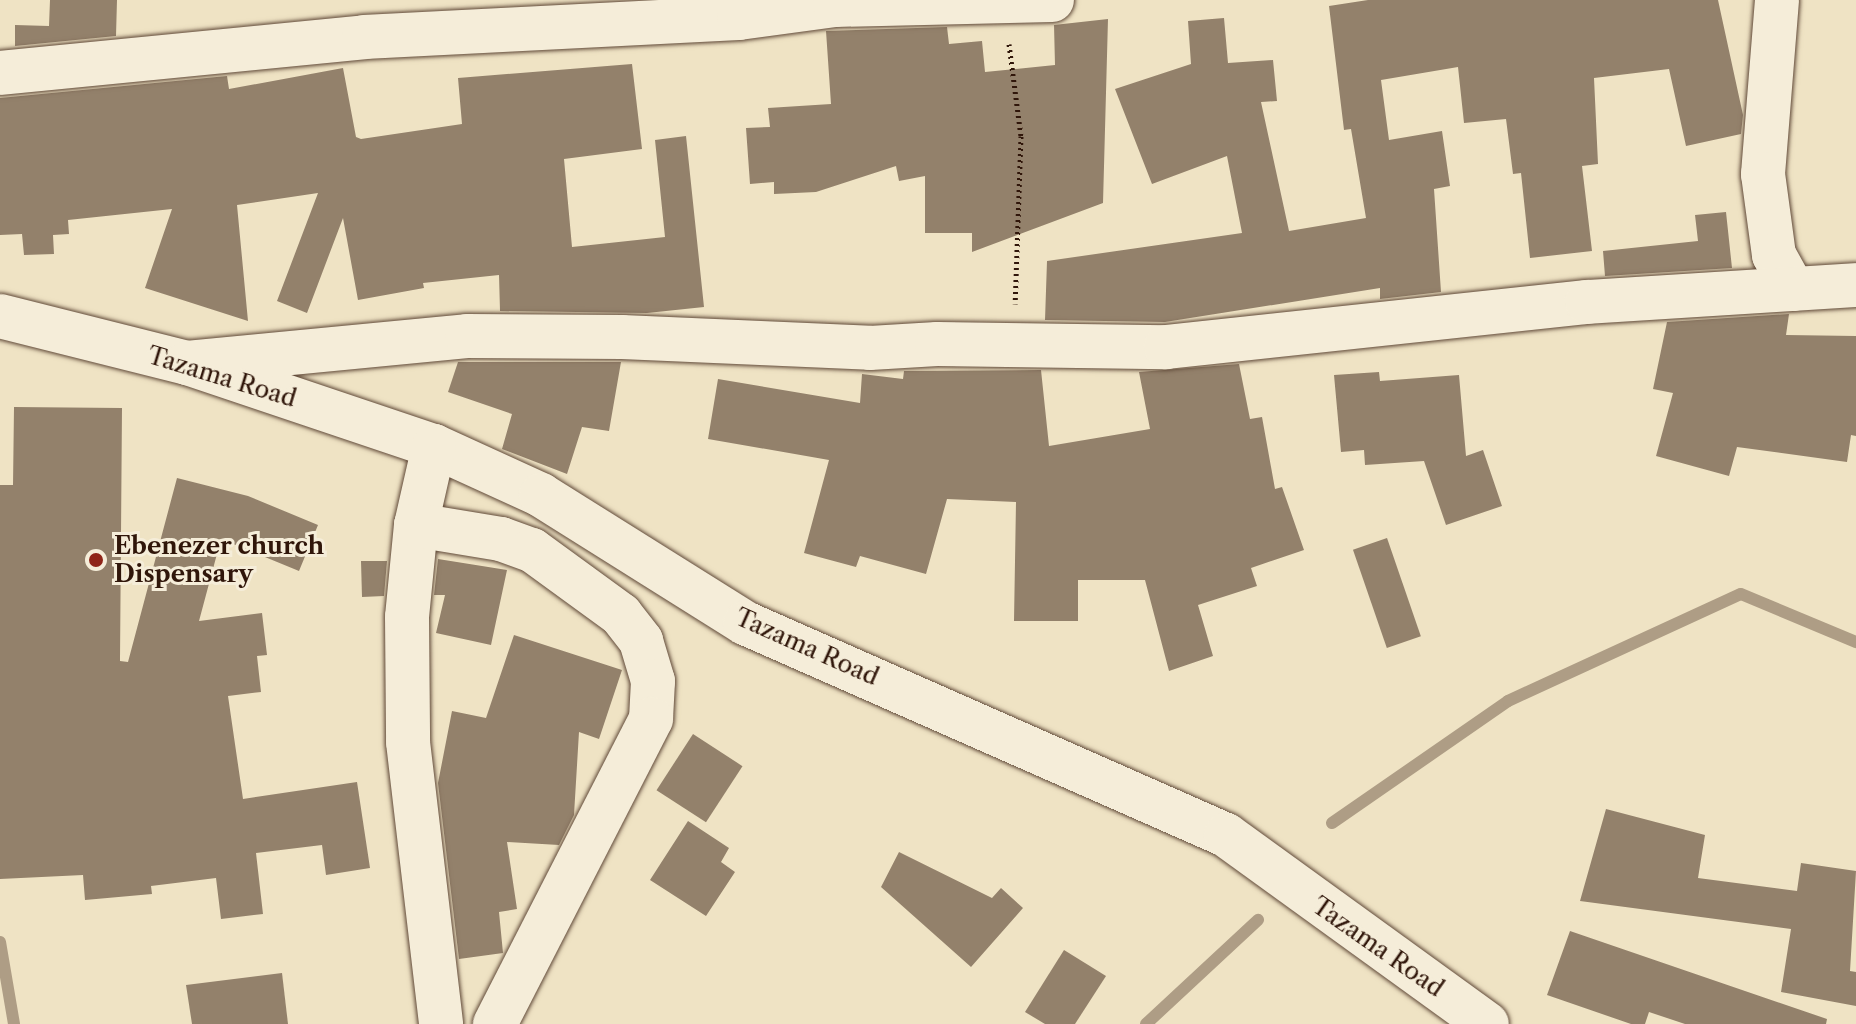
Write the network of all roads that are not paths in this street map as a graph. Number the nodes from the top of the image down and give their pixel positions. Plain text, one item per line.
1 (1052, 0) edge
2 (1777, 0) edge
3 (0, 73) edge
4 (1856, 285) edge
5 (1793, 289) junction
6 (0, 316) edge
7 (187, 363) junction
8 (434, 446) junction
9 (416, 525) junction
10 (441, 1024) edge
11 (495, 1024) edge
12 (1487, 1024) edge

1 - 3 street
2 - 5 street
4 - 5 street
5 - 7 street
6 - 7 street, Tazama Road
7 - 8 street, Tazama Road
8 - 9 street
8 - 12 street, Tazama Road
9 - 10 street
9 - 11 street

